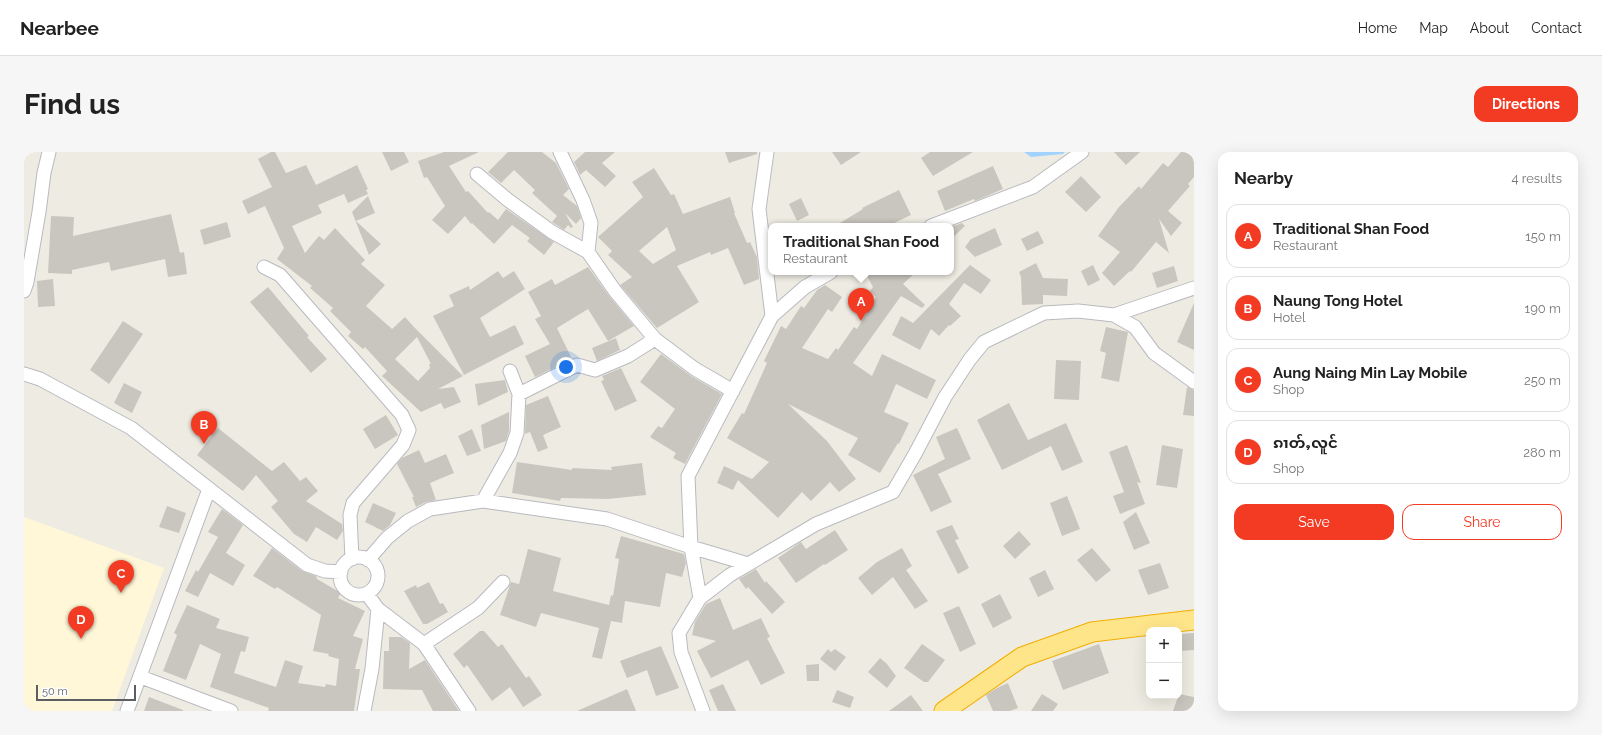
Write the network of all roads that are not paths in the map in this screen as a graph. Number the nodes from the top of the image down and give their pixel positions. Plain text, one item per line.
1 (49, 152) edge
2 (560, 152) edge
3 (768, 152) edge
4 (1082, 152) edge
5 (478, 174) dead end
6 (939, 223) edge
7 (588, 252) junction
8 (264, 267) dead end
9 (826, 275) edge
10 (1194, 288) edge
11 (24, 291) edge
12 (772, 316) junction
13 (1114, 316) junction
14 (655, 339) junction
15 (510, 371) dead end
16 (24, 374) edge
17 (1194, 382) edge
18 (734, 390) junction
19 (519, 394) junction
20 (209, 489) junction
21 (483, 501) junction
22 (691, 547) junction
23 (352, 559) junction
24 (368, 560) junction
25 (748, 564) junction
26 (341, 572) junction
27 (503, 582) dead end
28 (367, 594) junction
29 (700, 598) junction
30 (378, 609) junction
31 (1194, 620) edge
32 (424, 644) junction
33 (141, 677) junction
34 (128, 711) edge
35 (231, 711) edge
36 (364, 711) edge
37 (469, 711) edge
38 (703, 711) edge
39 (944, 711) edge

1 - 11 street
2 - 7 street
3 - 12 street
4 - 6 street
5 - 7 street
7 - 14 street
8 - 23 street
9 - 12 street
10 - 13 street
12 - 18 street
13 - 17 street
13 - 25 street
14 - 18 street
14 - 19 street
15 - 19 street
16 - 20 street
18 - 22 street
19 - 21 street
20 - 26 street
20 - 33 street
21 - 22 street
21 - 24 street
22 - 25 street
22 - 29 street
23 - 24 street
23 - 26 street
24 - 28 street
25 - 29 street
26 - 28 street
27 - 32 street
28 - 30 street
29 - 38 street
30 - 32 street
30 - 36 street
31 - 39 highway
32 - 37 street
33 - 34 street
33 - 35 street

